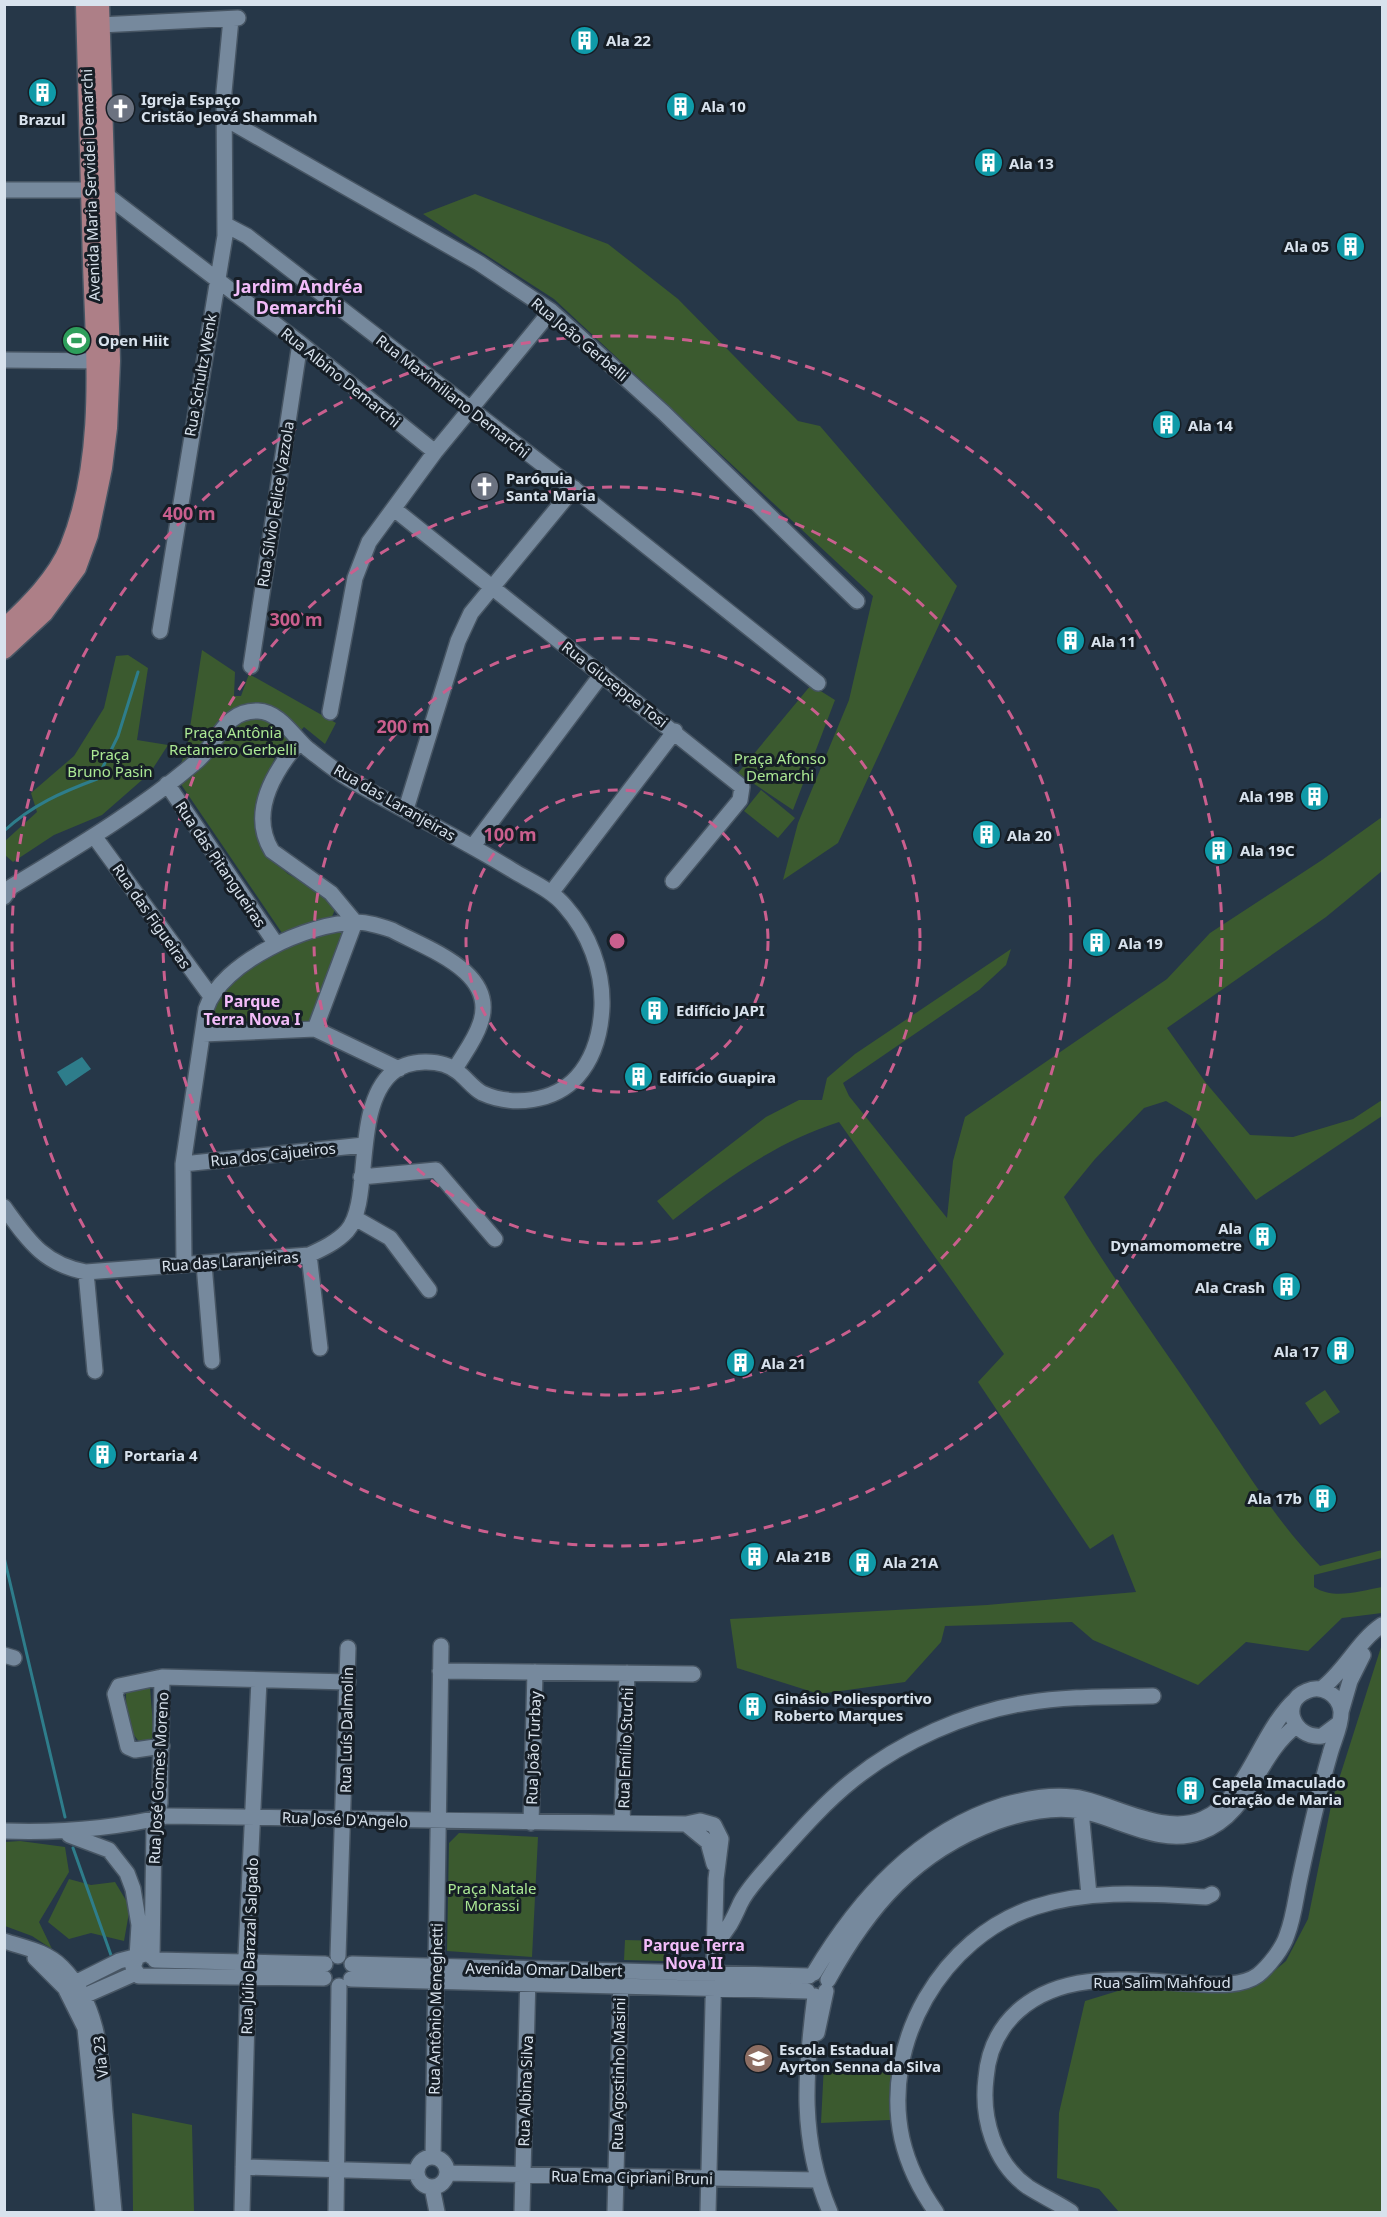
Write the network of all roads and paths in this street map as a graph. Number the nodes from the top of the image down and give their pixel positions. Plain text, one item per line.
1 (85, 4) edge
2 (100, 4) edge
3 (100, 25) junction
4 (226, 119) junction
5 (4, 190) edge
6 (97, 192) junction
7 (226, 225) junction
8 (216, 278) junction
9 (551, 311) junction
10 (300, 343) junction
11 (4, 360) edge
12 (103, 361) junction
13 (470, 409) junction
14 (435, 452) junction
15 (574, 488) junction
16 (394, 509) junction
17 (493, 587) junction
18 (857, 602) dead end
19 (4, 628) edge
20 (160, 631) dead end
21 (4, 650) edge
22 (251, 666) dead end
23 (602, 674) junction
24 (818, 683) dead end
25 (330, 712) dead end
26 (675, 731) junction
27 (300, 741) junction
28 (167, 784) junction
29 (406, 809) junction
30 (94, 836) junction
31 (472, 846) junction
32 (673, 882) dead end
33 (7, 888) edge
34 (551, 893) junction
35 (355, 922) junction
36 (276, 944) junction
37 (210, 995) junction
38 (315, 1029) junction
39 (203, 1034) junction
40 (399, 1069) junction
41 (455, 1069) junction
42 (364, 1145) junction
43 (183, 1164) junction
44 (361, 1177) junction
45 (4, 1207) edge
46 (355, 1218) junction
47 (495, 1239) dead end
48 (309, 1255) junction
49 (204, 1264) junction
50 (184, 1265) junction
51 (86, 1272) junction
52 (429, 1290) dead end
53 (320, 1348) dead end
54 (212, 1361) dead end
55 (95, 1371) dead end
56 (1378, 1628) edge
57 (441, 1646) dead end
58 (348, 1648) dead end
59 (440, 1671) junction
60 (535, 1672) junction
61 (627, 1673) junction
62 (693, 1674) dead end
63 (162, 1677) junction
64 (259, 1680) junction
65 (348, 1682) junction
66 (1321, 1689) junction
67 (1300, 1695) junction
68 (1153, 1696) dead end
69 (1339, 1718) junction
70 (1296, 1726) junction
71 (1316, 1737) junction
72 (162, 1746) junction
73 (1319, 1794) junction
74 (1080, 1804) junction
75 (254, 1816) junction
76 (345, 1818) junction
77 (157, 1819) junction
78 (439, 1821) junction
79 (622, 1822) junction
80 (531, 1823) junction
81 (117, 1827) junction
82 (4, 1831) edge
83 (60, 1833) junction
84 (109, 1850) junction
85 (154, 1864) junction
86 (127, 1874) junction
87 (1212, 1894) dead end
88 (1089, 1895) junction
89 (740, 1903) junction
90 (717, 1920) junction
91 (9, 1942) edge
92 (716, 1942) junction
93 (149, 1962) junction
94 (248, 1969) junction
95 (338, 1971) junction
96 (436, 1974) junction
97 (528, 1976) junction
98 (621, 1978) junction
99 (714, 1981) junction
100 (816, 1984) junction
101 (74, 1992) junction
102 (433, 2157) junction
103 (243, 2167) junction
104 (337, 2169) junction
105 (416, 2172) junction
106 (447, 2173) junction
107 (523, 2174) junction
108 (616, 2177) junction
109 (708, 2178) junction
110 (817, 2180) junction
111 (432, 2187) junction
112 (103, 2212) edge
113 (114, 2212) edge
114 (242, 2212) edge
115 (336, 2212) edge
116 (437, 2212) edge
117 (522, 2212) edge
118 (615, 2212) edge
119 (708, 2212) edge
120 (830, 2212) edge
121 (936, 2212) edge
122 (1071, 2212) edge

1 - 6 main road, Avenida Maria Servidei Demarchi
2 - 3 main road, Avenida Maria Servidei Demarchi
3 - 4 street, Rua Schultz Wenk
3 - 6 main road, Avenida Maria Servidei Demarchi
4 - 7 street, Rua Schultz Wenk
4 - 9 street, Rua João Gerbelli
5 - 6 street
6 - 8 street, Rua Albino Demarchi
6 - 12 main road, Avenida Maria Servidei Demarchi
7 - 8 street, Rua Schultz Wenk
7 - 13 street, Rua Maximiliano Demarchi
8 - 10 street, Rua Albino Demarchi
8 - 20 street, Rua Schultz Wenk
9 - 13 street
9 - 18 street, Rua João Gerbelli
10 - 14 street, Rua Albino Demarchi
10 - 22 street, Rua Sílvio Felice Vazzola
11 - 12 street
12 - 19 main road, Avenida Maria Servidei Demarchi
12 - 21 main road, Avenida Maria Servidei Demarchi
13 - 14 street
13 - 15 street, Rua Maximiliano Demarchi
14 - 16 street
15 - 17 street
15 - 24 street, Rua Maximiliano Demarchi
16 - 17 street, Rua Giuseppe Tosi
16 - 25 street
17 - 23 street, Rua Giuseppe Tosi
17 - 29 street
23 - 26 street, Rua Giuseppe Tosi
23 - 31 street
26 - 32 street, Rua Giuseppe Tosi
26 - 34 street
27 - 28 street, Rua das Laranjeiras
27 - 29 street, Rua das Laranjeiras
27 - 35 street
28 - 30 street, Rua das Laranjeiras
28 - 36 street, Rua das Pitangueiras
29 - 31 street, Rua das Laranjeiras
30 - 33 street, Rua das Laranjeiras
30 - 37 street, Rua das Figueiras
31 - 34 street, Rua das Laranjeiras
34 - 41 street, Rua das Laranjeiras
35 - 36 street
35 - 38 street
35 - 41 street
36 - 37 street
37 - 39 street
38 - 39 street
38 - 40 street
39 - 43 street
40 - 41 street, Rua das Laranjeiras
40 - 42 street
42 - 43 street, Rua dos Cajueiros
42 - 44 street
43 - 50 street
44 - 46 street
44 - 47 street
45 - 51 street, Rua das Laranjeiras
46 - 48 street, Rua das Laranjeiras
46 - 52 street
48 - 49 street, Rua das Laranjeiras
48 - 53 street
49 - 50 street, Rua das Laranjeiras
49 - 54 street
50 - 51 street, Rua das Laranjeiras
51 - 55 street
56 - 66 street
56 - 69 street, Rua Salim Mahfoud
57 - 59 street, Rua Antônio Meneghetti
58 - 65 street, Rua Luís Dalmolin
59 - 60 street
59 - 78 street, Rua Antônio Meneghetti
60 - 61 street
60 - 80 street, Rua João Turbay
61 - 62 street
61 - 79 street, Rua Emílio Stuchi
63 - 64 street, Rua José Gomes Moreno
63 - 72 street, Rua José Gomes Moreno
63 - 72 street
64 - 65 street, Rua José Gomes Moreno
64 - 75 street, Rua Júlio Barazal Salgado
65 - 76 street, Rua Luís Dalmolin
66 - 67 street
66 - 69 street
67 - 70 street
67 - 74 street
68 - 89 street
69 - 71 street
69 - 73 street, Rua Salim Mahfoud
70 - 71 street
70 - 74 street
71 - 73 street, Rua Salim Mahfoud
72 - 77 street, Rua José Gomes Moreno
73 - 122 street, Rua Salim Mahfoud
74 - 88 street
74 - 100 street
75 - 76 street, Rua José D'Angelo
75 - 77 street, Rua José D'Angelo
75 - 94 street, Rua Júlio Barazal Salgado
76 - 78 street, Rua José D'Angelo
76 - 95 street, Rua Luís Dalmolin
77 - 81 street, Rua José D'Angelo
77 - 85 street, Rua José Gomes Moreno
78 - 80 street, Rua José D'Angelo
78 - 96 street, Rua Antônio Meneghetti
79 - 80 street, Rua José D'Angelo
79 - 90 street, Rua José D'Angelo
81 - 83 street, Rua José D'Angelo
81 - 84 street
82 - 83 street, Rua José D'Angelo
83 - 84 street
84 - 86 street, Rua José Gomes Moreno
85 - 86 street
85 - 93 street, Rua José Gomes Moreno
86 - 93 street, Rua José Gomes Moreno
87 - 88 street
88 - 121 street
89 - 90 street
89 - 92 street
90 - 92 street
91 - 101 street, Via 23
92 - 99 street
93 - 94 street, Avenida Omar Dalbert
93 - 101 street, Avenida Omar Dalbert
93 - 101 street
94 - 95 street, Avenida Omar Dalbert
94 - 103 street, Rua Júlio Barazal Salgado
95 - 96 street, Avenida Omar Dalbert
95 - 104 street, Rua Luís Dalmolin
96 - 97 street, Avenida Omar Dalbert
96 - 102 street, Rua Antônio Meneghetti
97 - 98 street, Avenida Omar Dalbert
97 - 107 street, Rua Albina Silva
98 - 99 street, Avenida Omar Dalbert
98 - 108 street, Rua Agostinho Masini
99 - 100 street, Avenida Omar Dalbert
99 - 109 street
100 - 110 street
101 - 112 street, Via 23
101 - 113 street, Via 23
102 - 105 street
102 - 106 street
103 - 104 street
103 - 114 street, Rua Júlio Barazal Salgado
104 - 105 street
104 - 115 street, Rua Luís Dalmolin
105 - 111 street
106 - 107 street, Rua Ema Cipriani Bruni
106 - 111 street
107 - 108 street, Rua Ema Cipriani Bruni
107 - 117 street, Rua Albina Silva
108 - 109 street, Rua Ema Cipriani Bruni
108 - 118 street, Rua Agostinho Masini
109 - 110 street, Rua Ema Cipriani Bruni
109 - 119 street
110 - 120 street
111 - 116 street

